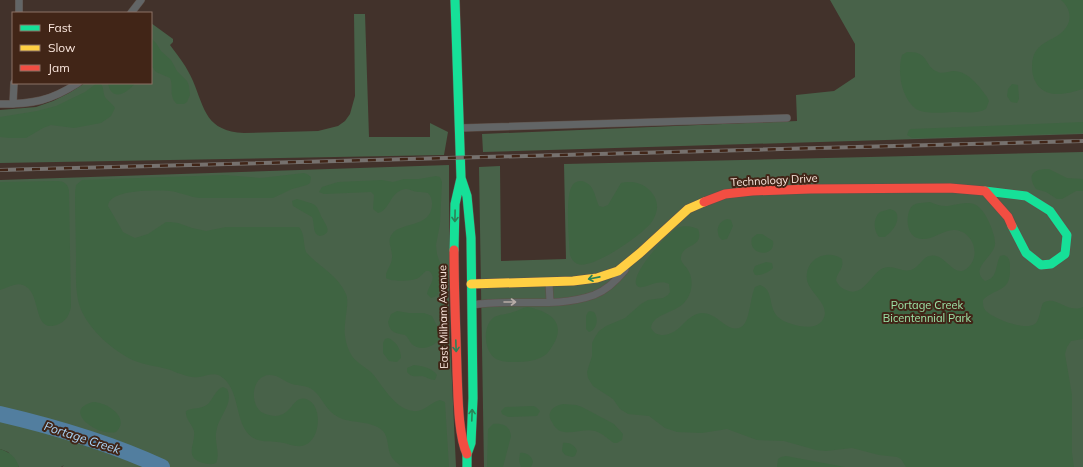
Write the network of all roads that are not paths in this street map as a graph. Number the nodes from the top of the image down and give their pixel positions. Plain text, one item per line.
1 (20, 0) edge
2 (141, 0) edge
3 (455, 0) edge
4 (19, 11) edge
5 (132, 12) edge
6 (14, 84) edge
7 (76, 84) edge
8 (0, 104) edge
9 (13, 104) junction
10 (787, 118) dead end
11 (460, 128) junction
12 (460, 178) junction
13 (985, 191) junction
14 (640, 254) junction
15 (549, 282) junction
16 (471, 284) junction
17 (550, 302) junction
18 (472, 305) junction
19 (467, 454) junction
20 (467, 467) edge

1 - 4 street
2 - 5 street
3 - 11 street, East Milham Avenue
6 - 9 street
7 - 9 street
8 - 9 street
10 - 11 street
11 - 12 street, East Milham Avenue
12 - 16 street, East Milham Avenue
12 -> 19 street, East Milham Avenue
13 - 13 street, Technology Drive
13 - 14 street, Technology Drive
14 -> 15 street, Technology Drive
14 - 17 street
15 - 16 street, Technology Drive
15 - 17 street
16 - 18 street, East Milham Avenue
18 -> 17 street
19 -> 18 street, East Milham Avenue
19 - 20 street, East Milham Avenue

